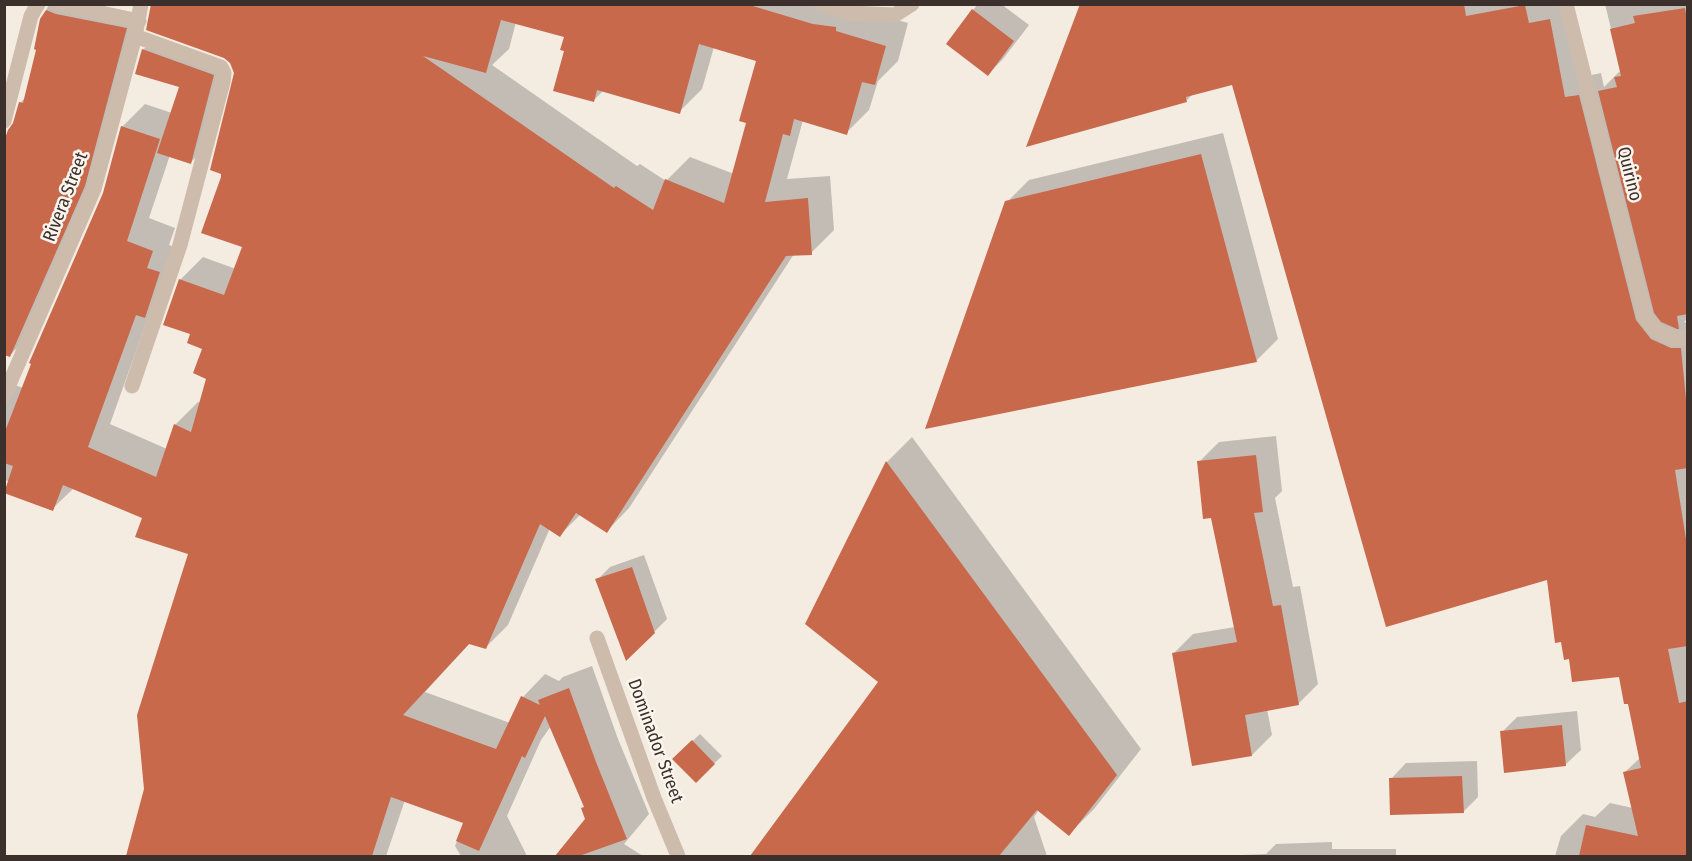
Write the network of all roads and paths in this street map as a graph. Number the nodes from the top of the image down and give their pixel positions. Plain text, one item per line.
1 (38, 4) edge
2 (58, 4) edge
3 (141, 4) edge
4 (822, 4) edge
5 (912, 4) edge
6 (1566, 4) edge
7 (137, 28) junction
8 (4, 121) edge
9 (1681, 338) edge
10 (132, 386) dead end
11 (4, 396) edge
12 (597, 638) dead end
13 (678, 856) edge

1 - 8 street
2 - 7 street
3 - 7 street, Rivera Street
4 - 5 street
6 - 9 street, Quirino
7 - 10 street
7 - 11 street, Rivera Street
12 - 13 street, Dominador Street

